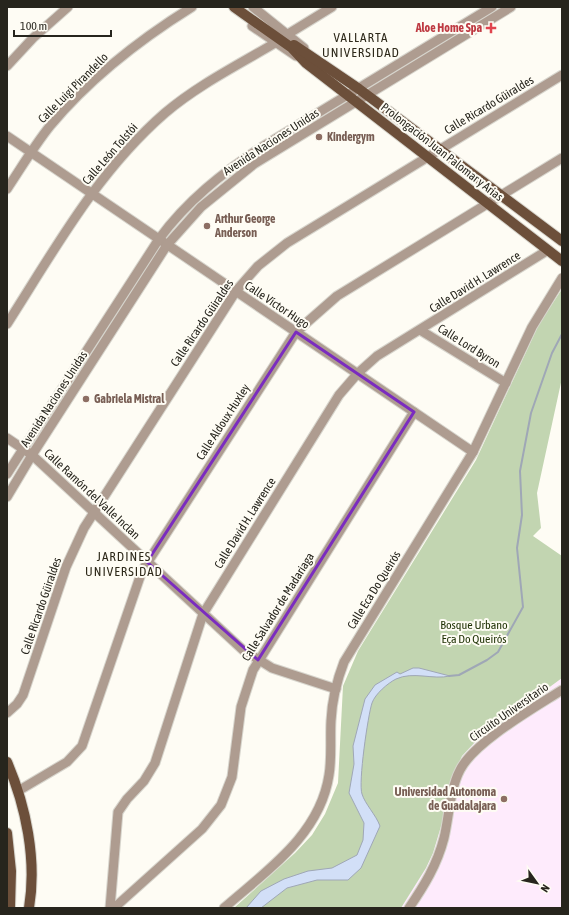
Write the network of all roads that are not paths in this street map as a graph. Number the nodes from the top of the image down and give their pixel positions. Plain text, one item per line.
1 (68, 7) edge
2 (192, 7) edge
3 (227, 7) edge
4 (234, 7) edge
5 (242, 7) edge
6 (253, 7) edge
7 (332, 7) edge
8 (492, 7) edge
9 (511, 7) edge
10 (288, 34) junction
11 (275, 42) junction
12 (318, 60) junction
13 (306, 64) junction
14 (7, 66) edge
15 (562, 75) edge
16 (359, 89) junction
17 (348, 94) junction
18 (367, 95) junction
19 (357, 102) junction
20 (7, 136) edge
21 (440, 149) junction
22 (31, 152) junction
23 (426, 158) junction
24 (562, 158) edge
25 (7, 189) edge
26 (91, 193) junction
27 (501, 196) junction
28 (487, 204) junction
29 (159, 239) junction
30 (562, 241) edge
31 (167, 245) junction
32 (548, 250) junction
33 (562, 261) edge
34 (562, 278) edge
35 (236, 291) junction
36 (7, 324) edge
37 (420, 330) junction
38 (296, 332) junction
39 (358, 373) junction
40 (506, 383) junction
41 (414, 412) junction
42 (7, 438) edge
43 (23, 448) junction
44 (473, 452) junction
45 (32, 455) junction
46 (7, 474) edge
47 (7, 497) edge
48 (93, 511) junction
49 (147, 562) junction
50 (203, 614) junction
51 (258, 660) junction
52 (336, 689) junction
53 (562, 690) edge
54 (7, 713) edge
55 (7, 762) edge
56 (18, 791) junction
57 (7, 833) edge
58 (11, 906) edge
59 (29, 908) edge
60 (110, 908) edge
61 (114, 908) edge
62 (224, 908) edge
63 (409, 908) edge

1 - 14 street
2 - 22 street, Calle Luigi Pirandello
3 - 11 street
4 - 13 main road, Prolongación Juan Palomar y Arias
5 - 12 main road, Prolongación Juan Palomar y Arias
6 - 10 street
7 - 10 street
8 - 16 street, Avenida Naciones Unidas
9 - 18 street, Avenida Naciones Unidas
10 - 12 street
11 - 13 street
11 - 26 street, Calle León Tolstói
12 - 16 main road, Prolongación Juan Palomar y Arias
13 - 17 main road, Prolongación Juan Palomar y Arias
15 - 21 street, Calle Ricardo Güiraldes
16 - 17 street, Avenida Naciones Unidas
16 - 18 main road, Prolongación Juan Palomar y Arias
17 - 19 main road, Prolongación Juan Palomar y Arias
17 - 29 street, Avenida Naciones Unidas
18 - 19 street, Avenida Naciones Unidas
18 - 21 main road, Prolongación Juan Palomar y Arias
19 - 23 main road, Prolongación Juan Palomar y Arias
19 - 31 street, Avenida Naciones Unidas
20 - 22 street, Calle Víctor Hugo
21 - 23 street, Calle Ricardo Güiraldes
21 - 27 main road, Prolongación Juan Palomar y Arias
22 - 25 street, Calle Luigi Pirandello
22 - 26 street, Calle Víctor Hugo
23 - 28 main road, Prolongación Juan Palomar y Arias
23 - 35 street, Calle Ricardo Güiraldes
24 - 27 street, Calle Aldoux Huxley
26 - 29 street, Calle Víctor Hugo
26 - 36 street, Calle León Tolstói
27 - 28 street, Calle Aldoux Huxley
27 - 30 main road, Prolongación Juan Palomar y Arias
28 - 32 main road, Prolongación Juan Palomar y Arias
28 - 38 street, Calle Aldoux Huxley
29 - 31 street, Calle Víctor Hugo
29 - 43 street, Avenida Naciones Unidas
31 - 35 street, Calle Víctor Hugo
31 - 45 street, Avenida Naciones Unidas
32 - 33 main road, Prolongación Juan Palomar y Arias
32 - 37 street, Calle David H. Lawrence
34 - 40 street, Calle Eca Do Queirós
35 - 38 street, Calle Víctor Hugo
35 - 48 street, Calle Ricardo Güiraldes
37 - 39 street, Calle David H. Lawrence
37 - 40 street, Calle Lord Byron
38 - 39 street, Calle Víctor Hugo
38 - 49 street, Calle Aldoux Huxley
39 - 41 street, Calle Víctor Hugo
39 - 50 street, Calle David H. Lawrence
40 - 44 street, Calle Eca Do Queirós
41 - 44 street, Calle Víctor Hugo
41 - 51 street, Calle Salvador de Madariaga
42 - 43 street, Calle Ramón del Valle Inclan
43 - 45 street, Calle Ramón del Valle Inclan
43 - 46 street, Avenida Naciones Unidas
44 - 52 street, Calle Eca Do Queirós
45 - 47 street, Avenida Naciones Unidas
45 - 48 street, Calle Ramón del Valle Inclan
48 - 49 street, Calle Ramón del Valle Inclan
48 - 54 street, Calle Ricardo Güiraldes
49 - 50 street, Calle Ramón del Valle Inclan
49 - 56 street, Calle Aldoux Huxley
50 - 51 street, Calle Ramón del Valle Inclan
50 - 60 street, Calle David H. Lawrence
51 - 52 street, Calle Ramón del Valle Inclan
51 - 61 street, Calle Salvador de Madariaga
52 - 62 street, Calle Eca Do Queirós
53 - 63 street, Circuito Universitario
55 - 56 main road
56 - 59 main road
57 - 58 main road

